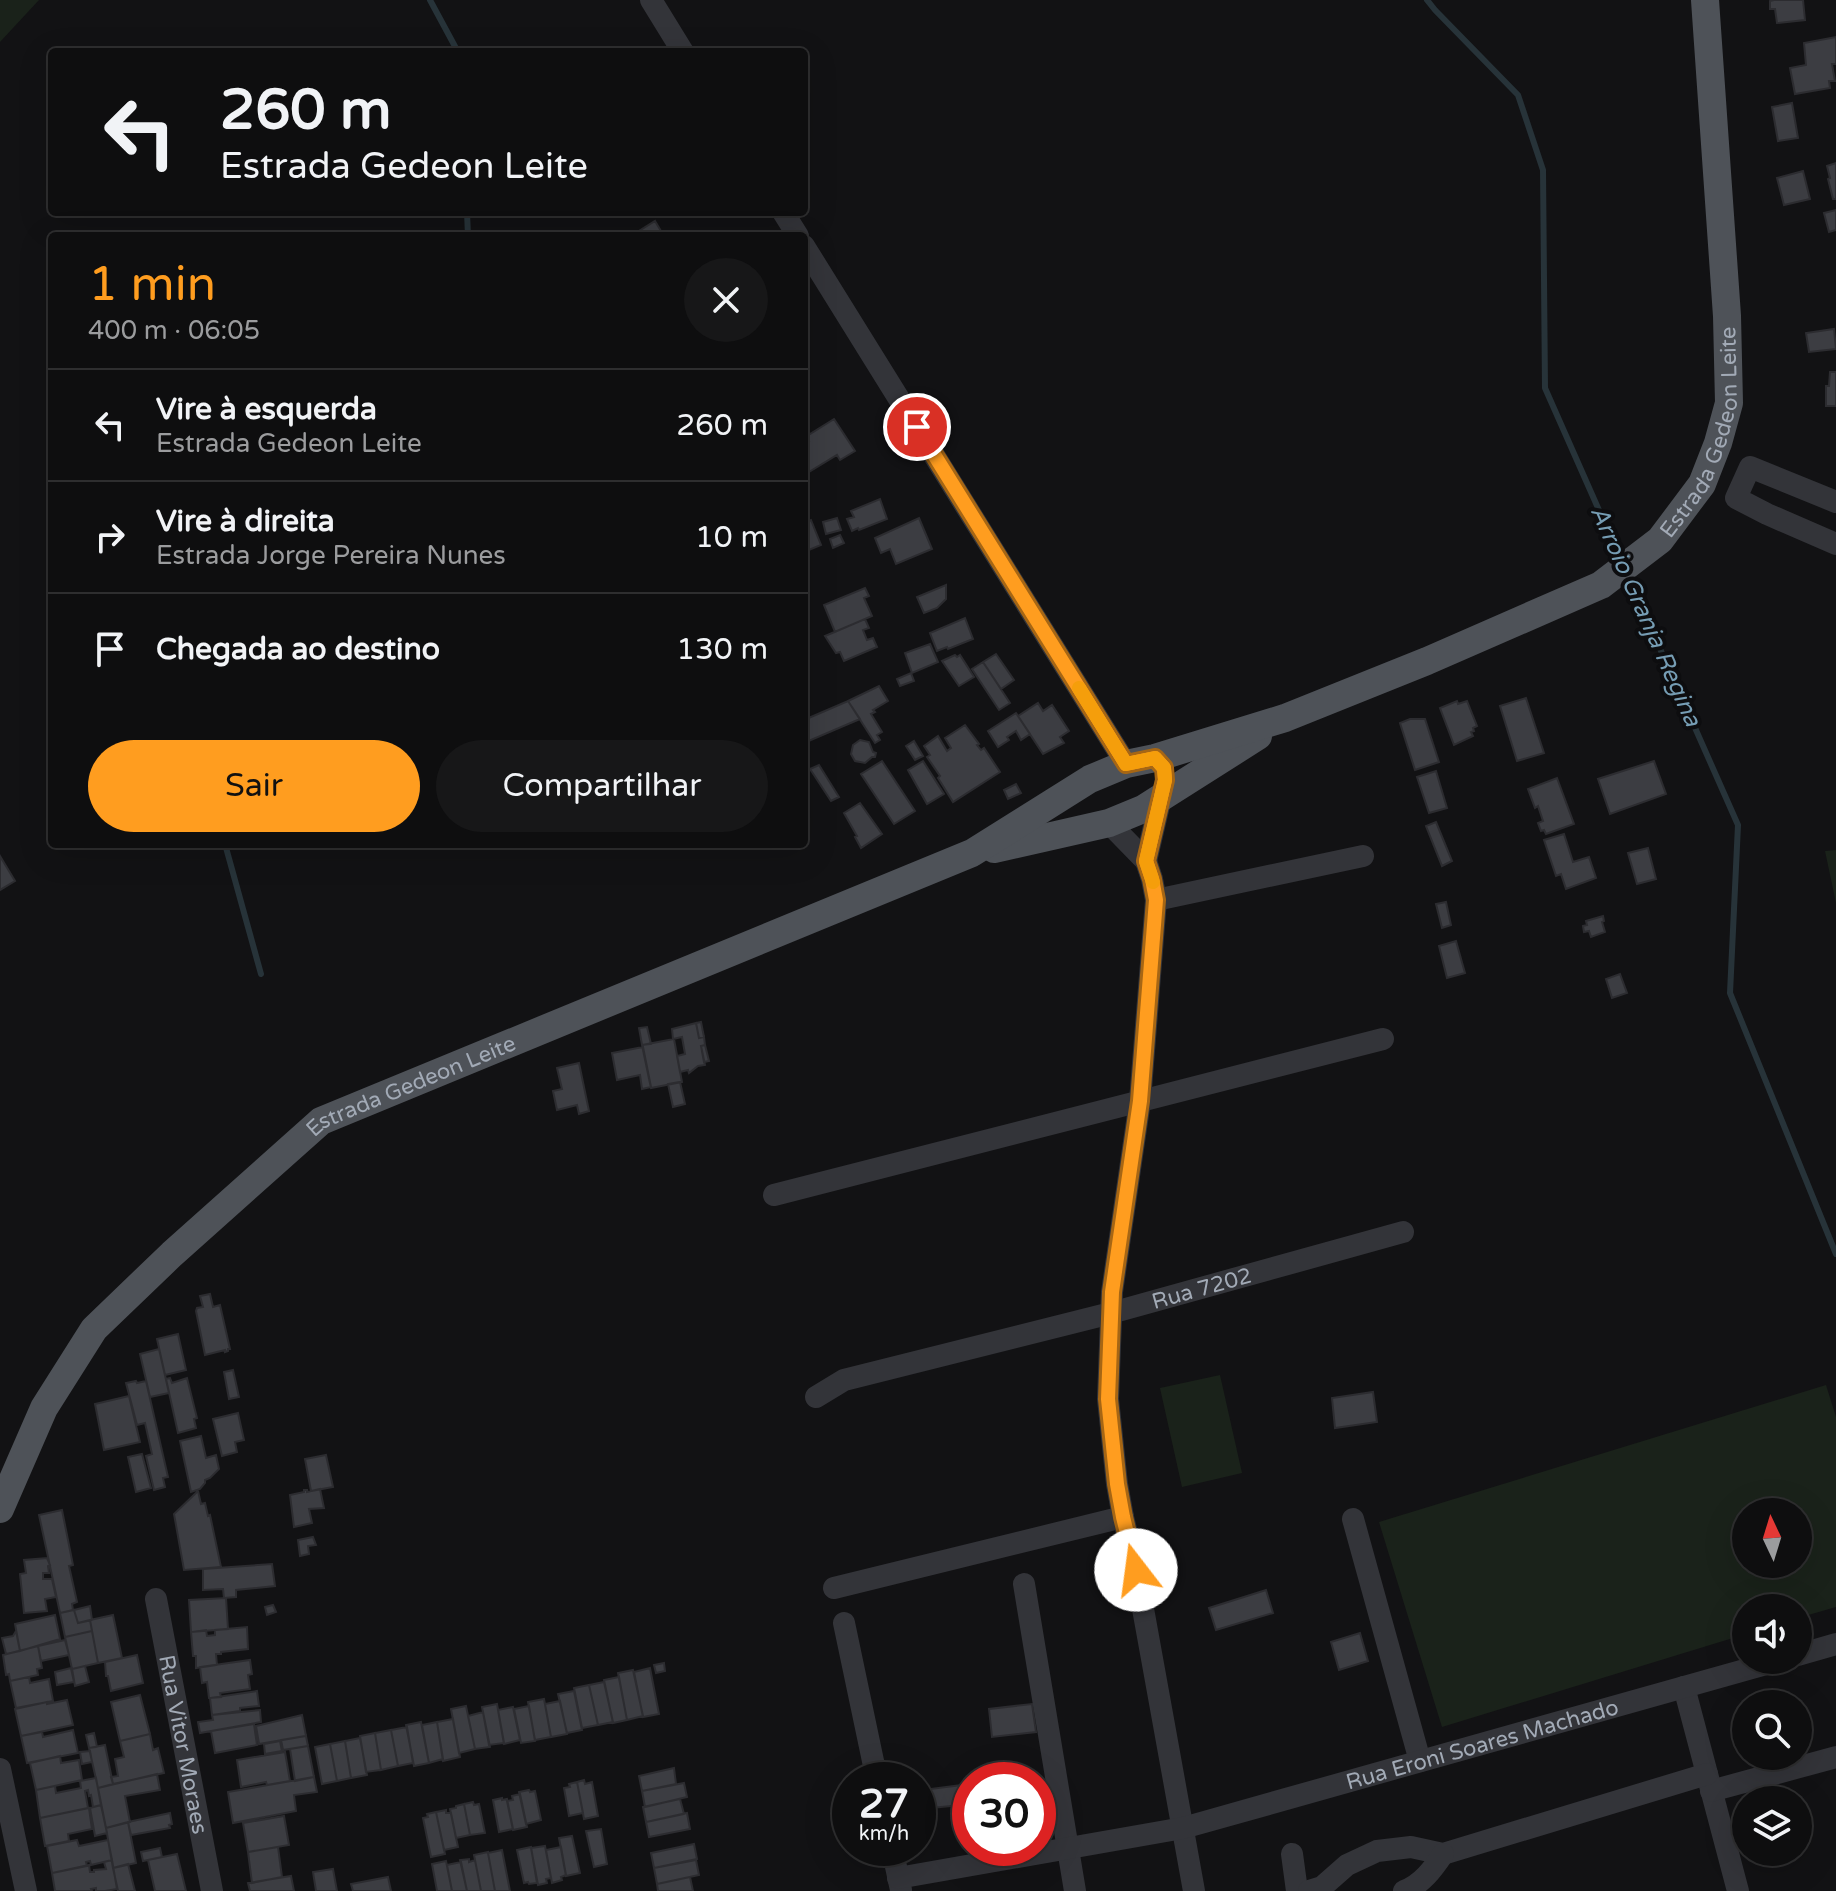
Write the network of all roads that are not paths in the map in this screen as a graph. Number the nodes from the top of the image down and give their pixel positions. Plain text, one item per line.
1 (651, 0) edge
2 (1705, 0) edge
3 (681, 48) edge
4 (808, 252) edge
5 (1836, 502) edge
6 (1836, 544) edge
7 (1285, 718) junction
8 (1155, 758) junction
9 (1126, 764) junction
10 (1090, 779) junction
11 (1161, 797) junction
12 (1109, 823) junction
13 (972, 853) junction
14 (1363, 856) dead end
15 (1146, 861) junction
16 (1156, 900) junction
17 (1383, 1039) dead end
18 (1140, 1101) junction
19 (774, 1195) dead end
20 (1403, 1232) dead end
21 (1111, 1313) junction
22 (816, 1397) dead end
23 (0, 1509) edge
24 (1123, 1517) junction
25 (1353, 1519) dead end
26 (1024, 1584) dead end
27 (834, 1588) dead end
28 (156, 1599) dead end
29 (844, 1623) dead end
30 (1836, 1644) edge
31 (1812, 1651) edge
32 (1732, 1674) edge
33 (1684, 1687) junction
34 (1836, 1757) edge
35 (1420, 1761) junction
36 (873, 1762) edge
37 (0, 1769) edge
38 (1709, 1782) junction
39 (1183, 1828) junction
40 (1068, 1849) junction
41 (1292, 1854) dead end
42 (1443, 1854) junction
43 (900, 1884) edge
44 (1321, 1890) edge
45 (26, 1891) edge
46 (212, 1891) edge
47 (1075, 1891) edge
48 (1194, 1891) edge
49 (1297, 1891) edge
50 (1404, 1891) edge
51 (1738, 1891) edge

1 - 3 street
2 - 7 main road, Estrada Gedeon Leite
4 - 9 street
5 - 6 street
7 - 8 main road, Estrada Gedeon Leite
7 - 11 main road, Estrada Gedeon Leite
8 - 9 main road, Estrada Gedeon Leite
8 - 11 main road
9 - 10 main road, Estrada Gedeon Leite
10 - 12 main road
10 - 13 main road, Estrada Gedeon Leite
11 - 12 main road, Estrada Gedeon Leite
11 - 15 street
12 - 13 main road, Estrada Gedeon Leite
12 - 15 street
13 - 23 main road, Estrada Gedeon Leite
14 - 16 street
15 - 16 street
16 - 18 street
17 - 18 street
18 - 19 street
18 - 21 street
20 - 21 street, Rua 7202
21 - 22 street, Rua 7202
21 - 24 street
24 - 27 street
24 - 39 street
25 - 35 street
26 - 40 street
28 - 46 street, Rua Vitor Moraes
29 - 36 street
30 - 31 street
32 - 33 street, Rua Eroni Soares Machado
33 - 35 street, Rua Eroni Soares Machado
33 - 38 street
34 - 38 street
35 - 39 street, Rua Eroni Soares Machado
37 - 45 street
38 - 42 street
38 - 51 street
39 - 40 street, Rua Eroni Soares Machado
39 - 48 street
40 - 43 street, Rua Eroni Soares Machado
40 - 47 street
41 - 49 street
42 - 44 street
42 - 50 street

